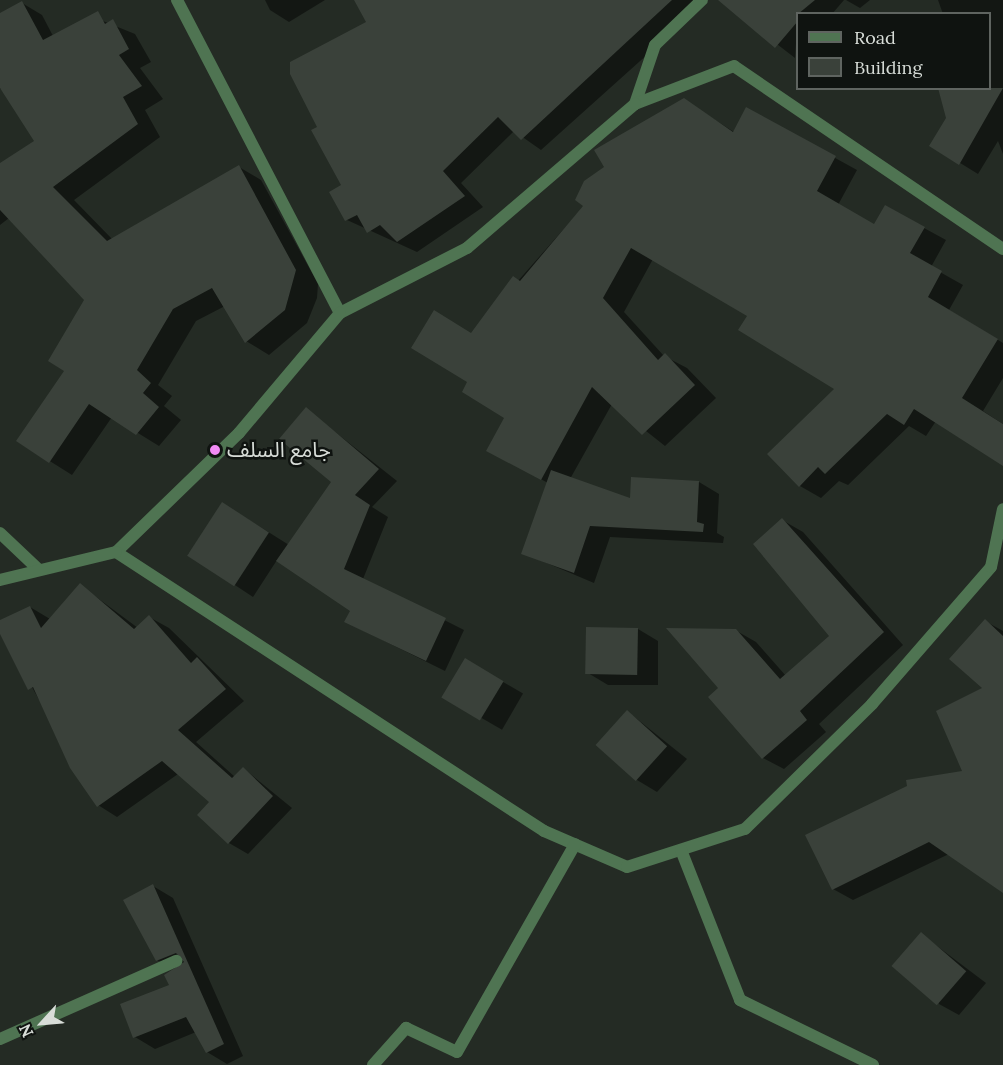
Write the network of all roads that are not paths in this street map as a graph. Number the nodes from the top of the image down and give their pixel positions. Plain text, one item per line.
1 (177, 0) edge
2 (702, 0) edge
3 (635, 104) junction
4 (1003, 249) edge
5 (340, 313) junction
6 (1003, 509) edge
7 (0, 533) edge
8 (116, 552) junction
9 (36, 568) junction
10 (0, 580) edge
11 (575, 844) junction
12 (681, 850) junction
13 (176, 961) dead end
14 (0, 1039) edge
15 (373, 1065) edge
16 (873, 1065) edge

1 - 5 street
2 - 3 street
3 - 4 street
3 - 5 street
5 - 8 street
6 - 12 street
7 - 9 street
8 - 9 street
8 - 11 street
9 - 10 street
11 - 12 street
11 - 15 street
12 - 16 street
13 - 14 street

